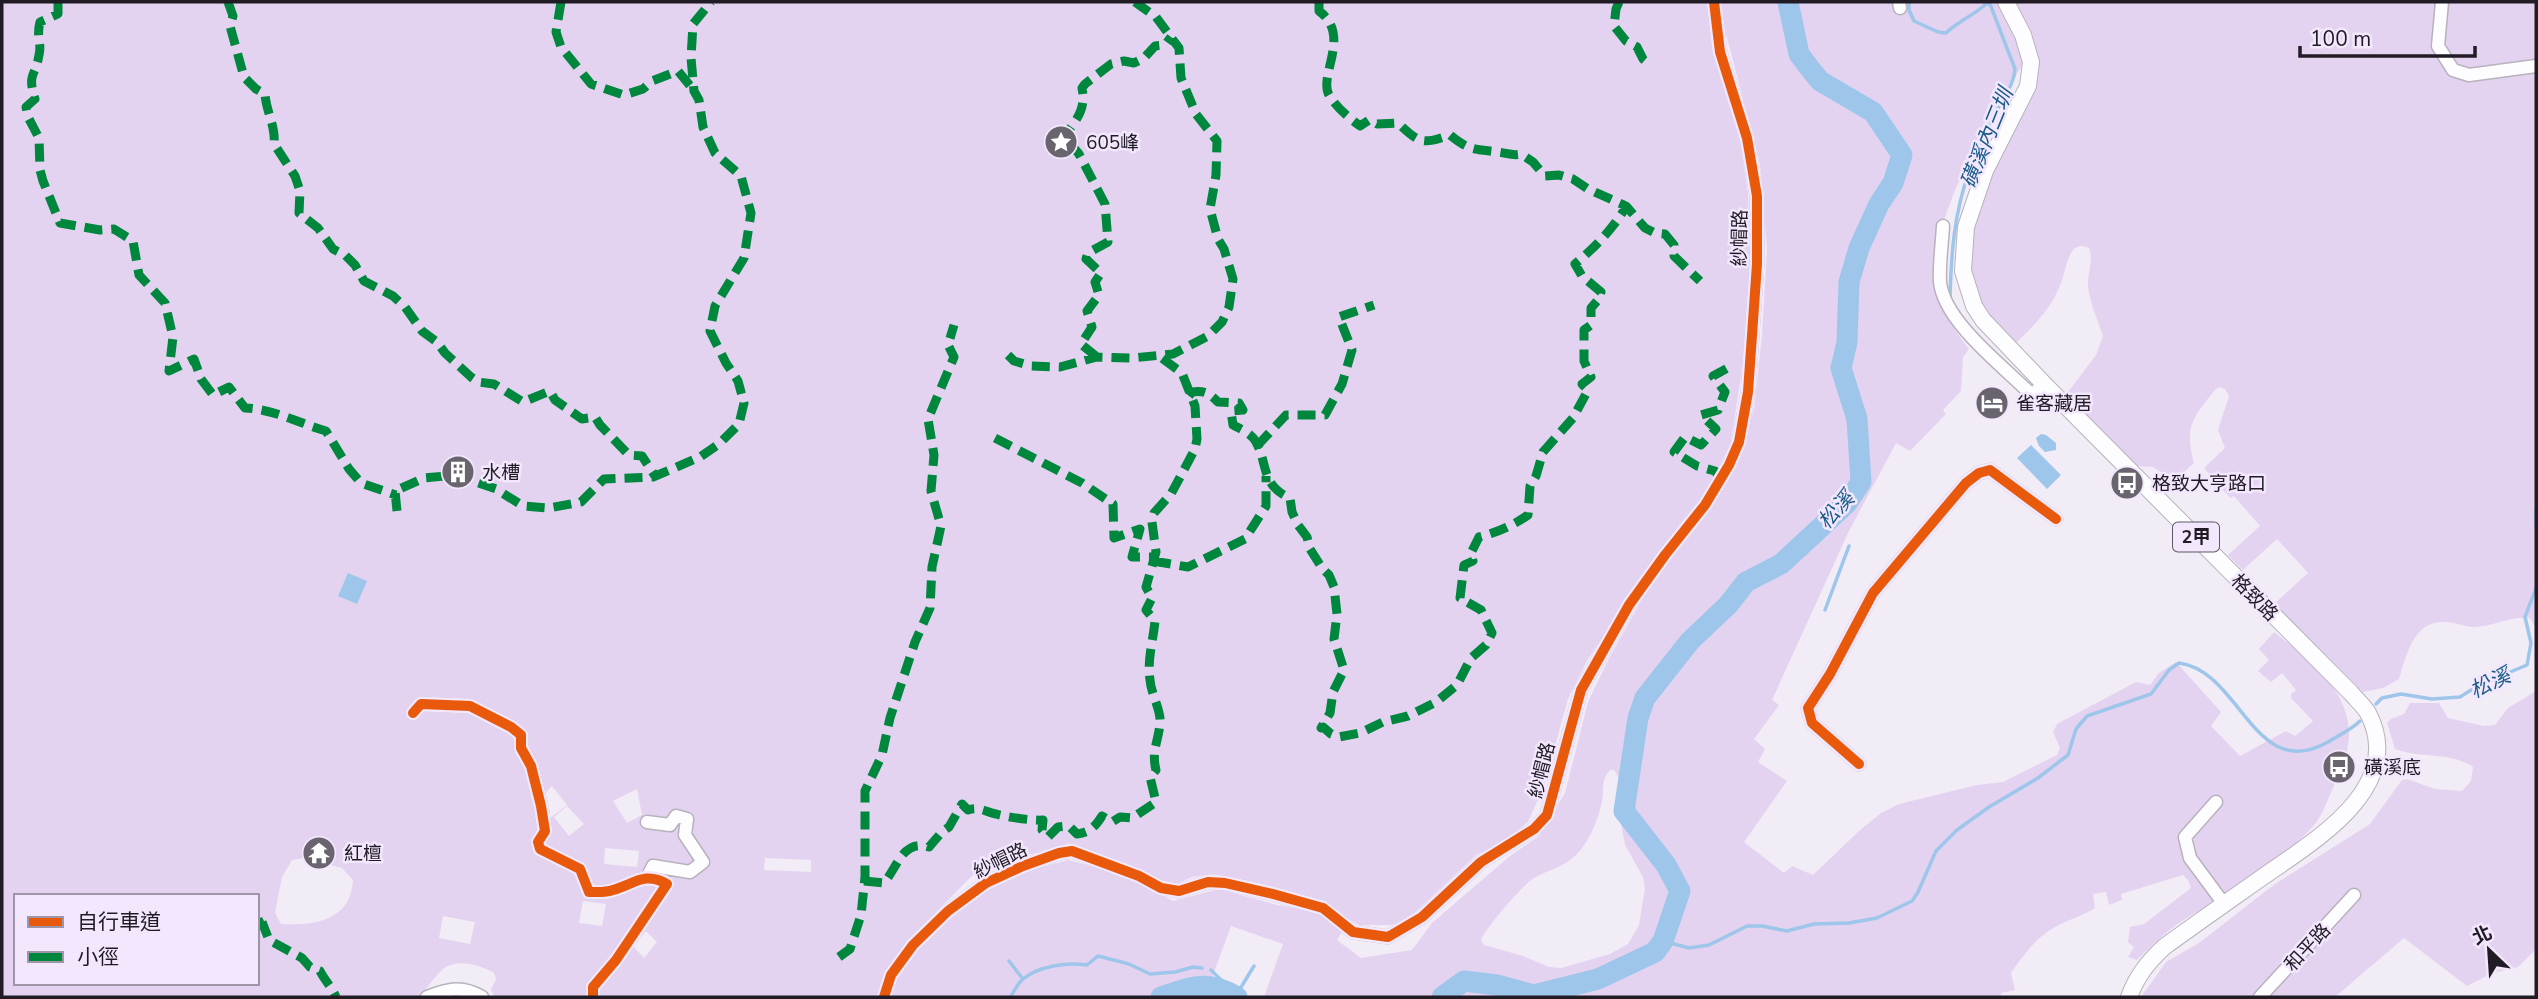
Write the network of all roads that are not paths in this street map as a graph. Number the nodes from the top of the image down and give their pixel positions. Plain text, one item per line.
1 (1714, 2) edge
2 (2006, 2) edge
3 (2442, 2) edge
4 (2536, 66) edge
5 (1944, 226) dead end
6 (2015, 354) junction
7 (2002, 365) junction
8 (2044, 384) junction
9 (2056, 519) dead end
10 (413, 713) dead end
11 (1859, 764) dead end
12 (2216, 802) dead end
13 (647, 822) dead end
14 (648, 876) junction
15 (2354, 895) dead end
16 (2224, 904) junction
17 (453, 993) edge
18 (427, 997) edge
19 (482, 997) edge
20 (593, 997) edge
21 (884, 997) edge
22 (2129, 997) edge
23 (2260, 997) edge

1 - 21 street, 紗帽路
2 - 6 main road, 格致路 / 2甲
3 - 4 street
5 - 7 street
6 - 7 street
6 - 8 main road, 格致路 / 2甲
7 - 8 street
8 - 16 main road, 格致路 / 2甲
9 - 11 street
10 - 14 street
12 - 16 street
13 - 14 street
14 - 20 street
15 - 23 street, 和平路
16 - 22 main road, 格致路 / 2甲
17 - 18 street
17 - 19 street

